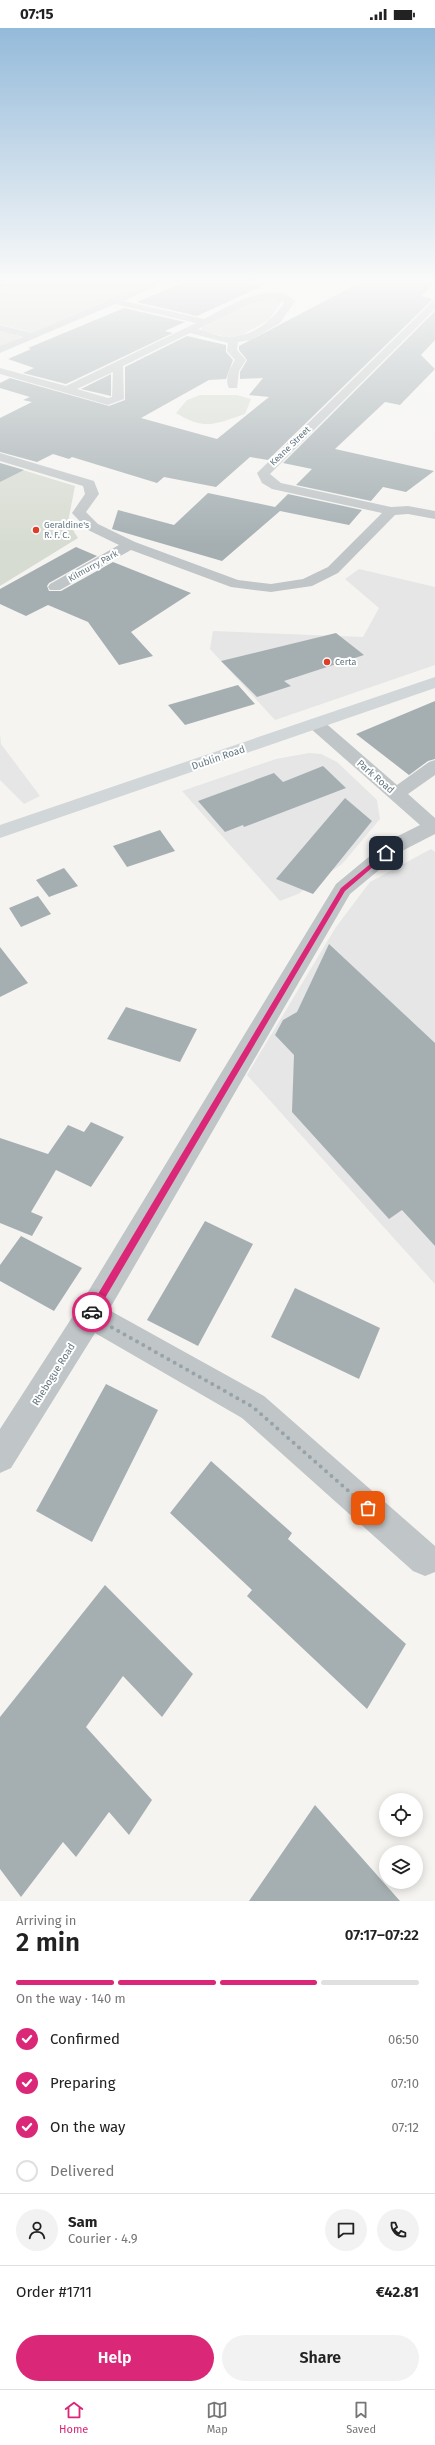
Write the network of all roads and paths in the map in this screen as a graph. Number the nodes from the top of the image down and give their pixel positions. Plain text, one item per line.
1 (107, 370) edge
2 (118, 370) edge
3 (234, 370) edge
4 (367, 370) edge
5 (0, 371) edge
6 (233, 386) dead end
7 (67, 390) junction
8 (0, 456) edge
9 (435, 501) edge
10 (391, 510) junction
11 (430, 514) edge
12 (130, 545) junction
13 (55, 587) dead end
14 (435, 682) edge
15 (316, 724) junction
16 (435, 766) edge
17 (396, 794) junction
18 (434, 828) edge
19 (0, 832) edge
20 (90, 1315) junction
21 (0, 1457) edge
22 (425, 1559) dead end

1 - 7 street
2 - 7 street
3 - 6 street
4 - 10 street, Keane Street
5 - 7 street
8 - 12 street
9 - 11 street
10 - 11 street
10 - 12 street
12 - 13 street, Kilmurry Park
14 - 15 main road, Dublin Road
15 - 17 street, Park Road
15 - 19 main road, Dublin Road
16 - 17 street
17 - 18 street, Park Road
18 - 20 street, Rhebogue Road
20 - 21 street, Rhebogue Road
20 - 22 street

